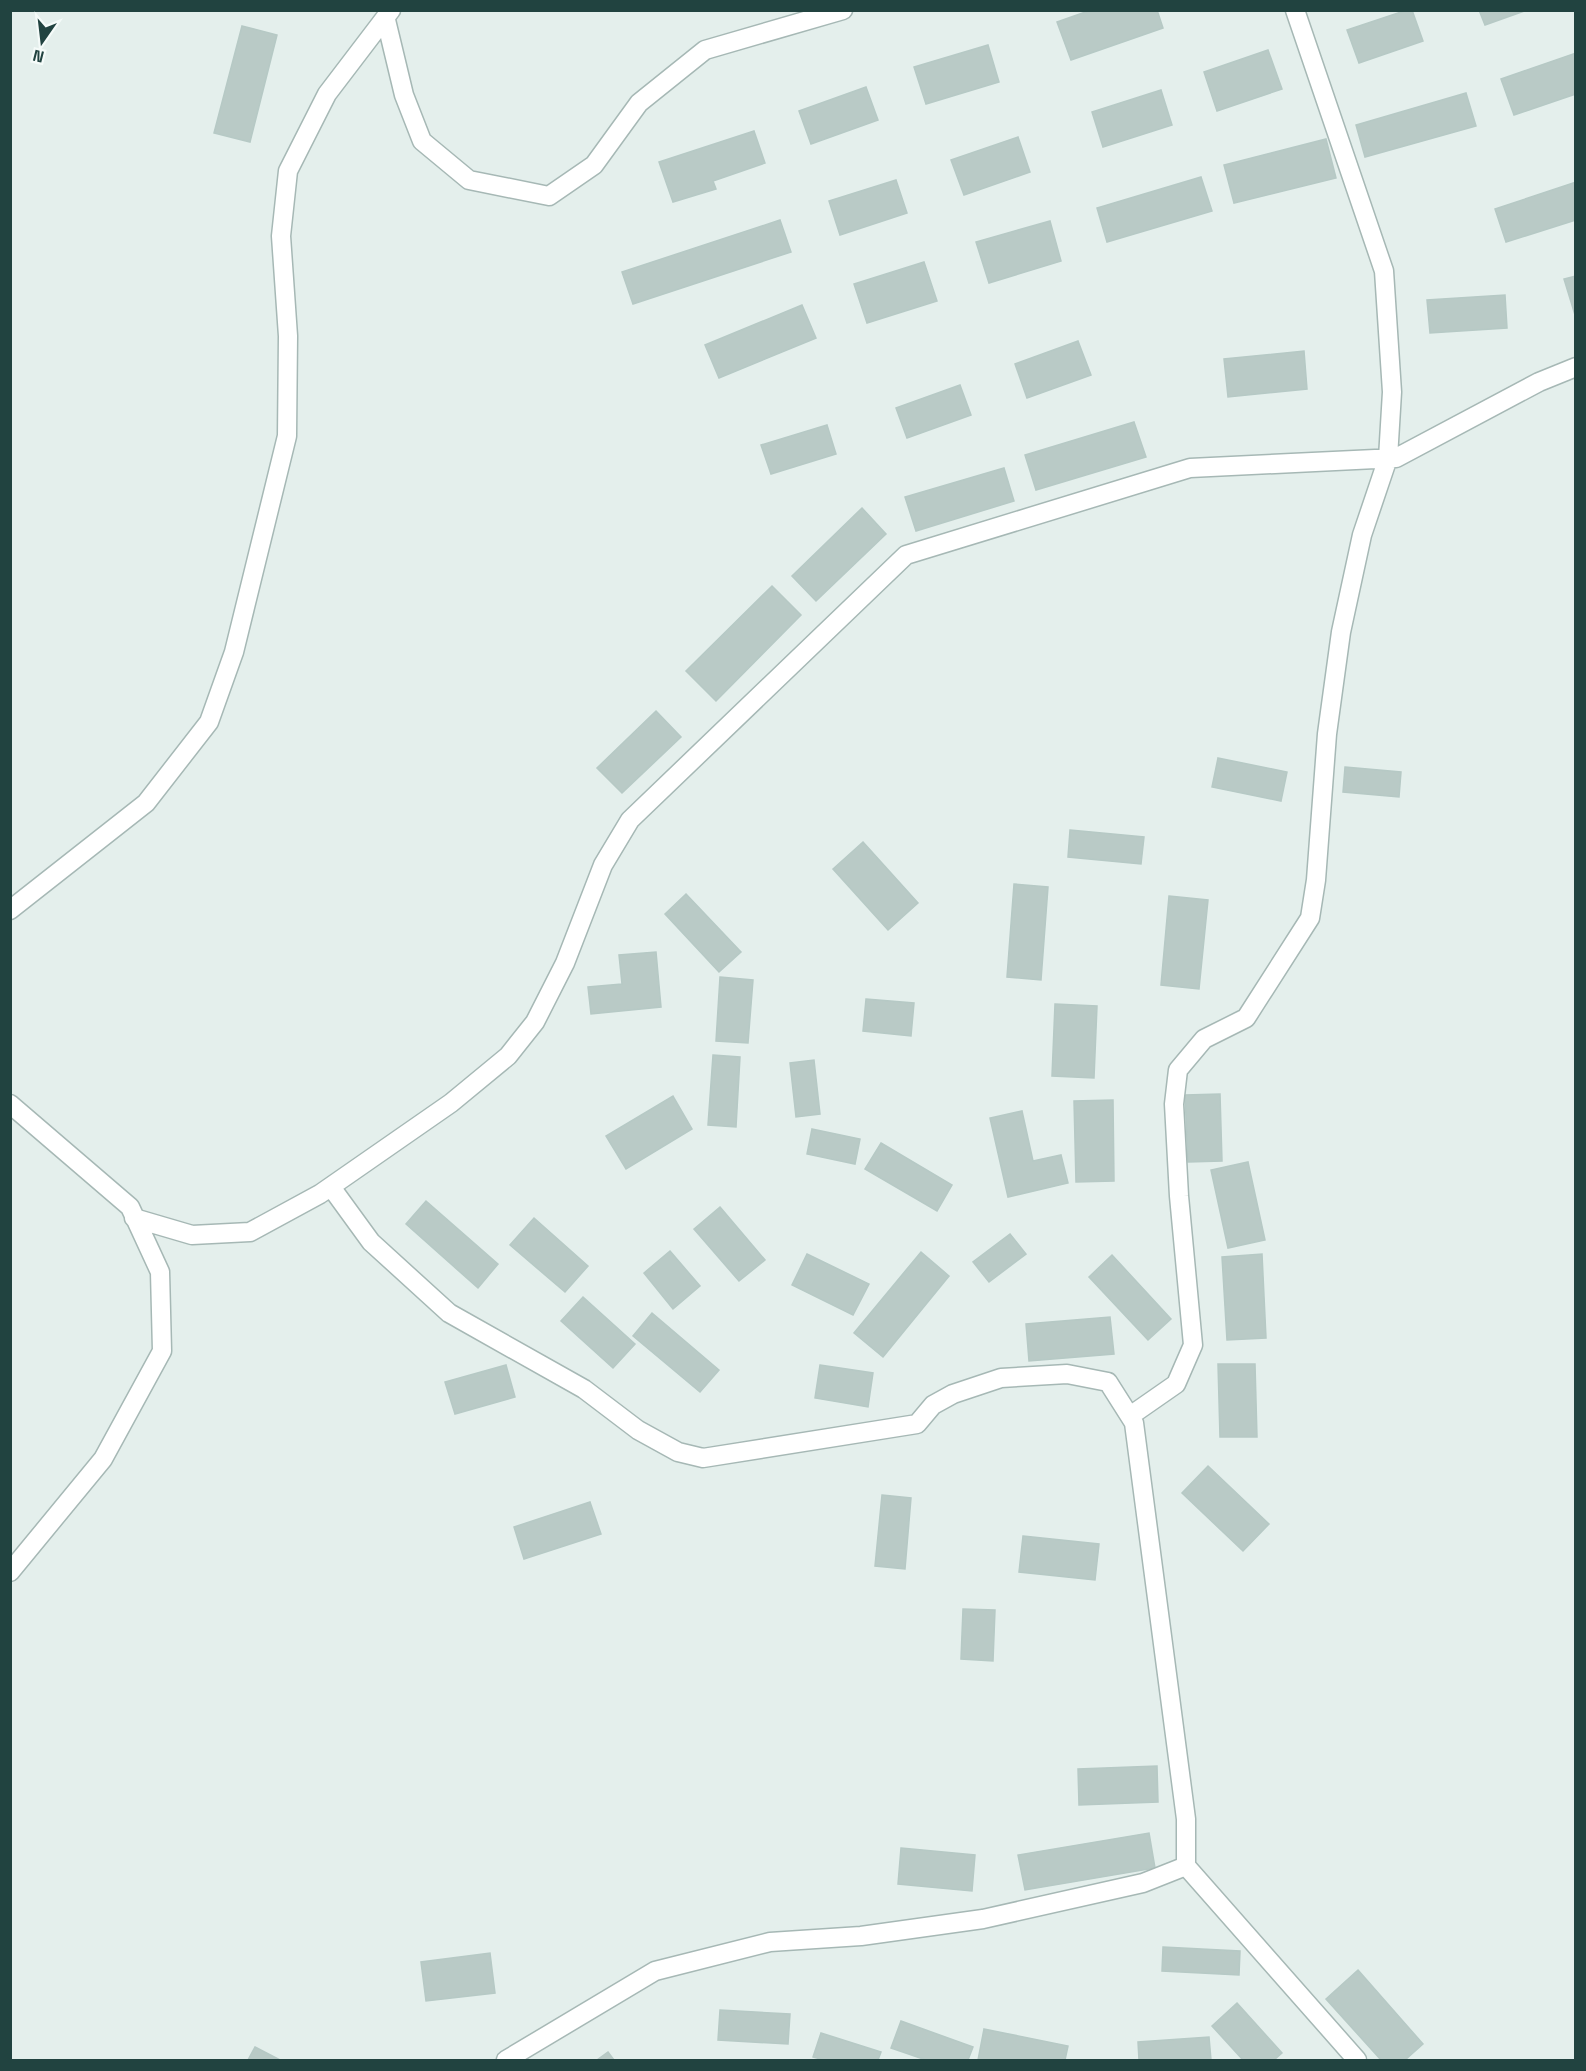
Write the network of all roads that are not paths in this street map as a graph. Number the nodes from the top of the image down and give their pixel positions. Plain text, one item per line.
1 (843, 10) edge
2 (1295, 10) edge
3 (388, 15) edge
4 (1575, 366) edge
5 (1388, 458) junction
6 (10, 910) edge
7 (10, 1104) edge
8 (331, 1186) junction
9 (134, 1218) junction
10 (1130, 1416) junction
11 (10, 1572) edge
12 (1186, 1866) junction
13 (506, 2061) edge
14 (1357, 2061) edge

1 - 3 street
2 - 5 street
3 - 6 street
4 - 5 street
5 - 8 street
5 - 10 street
7 - 9 street
8 - 9 street
8 - 10 street
9 - 11 street
10 - 12 street
12 - 13 street
12 - 14 street

